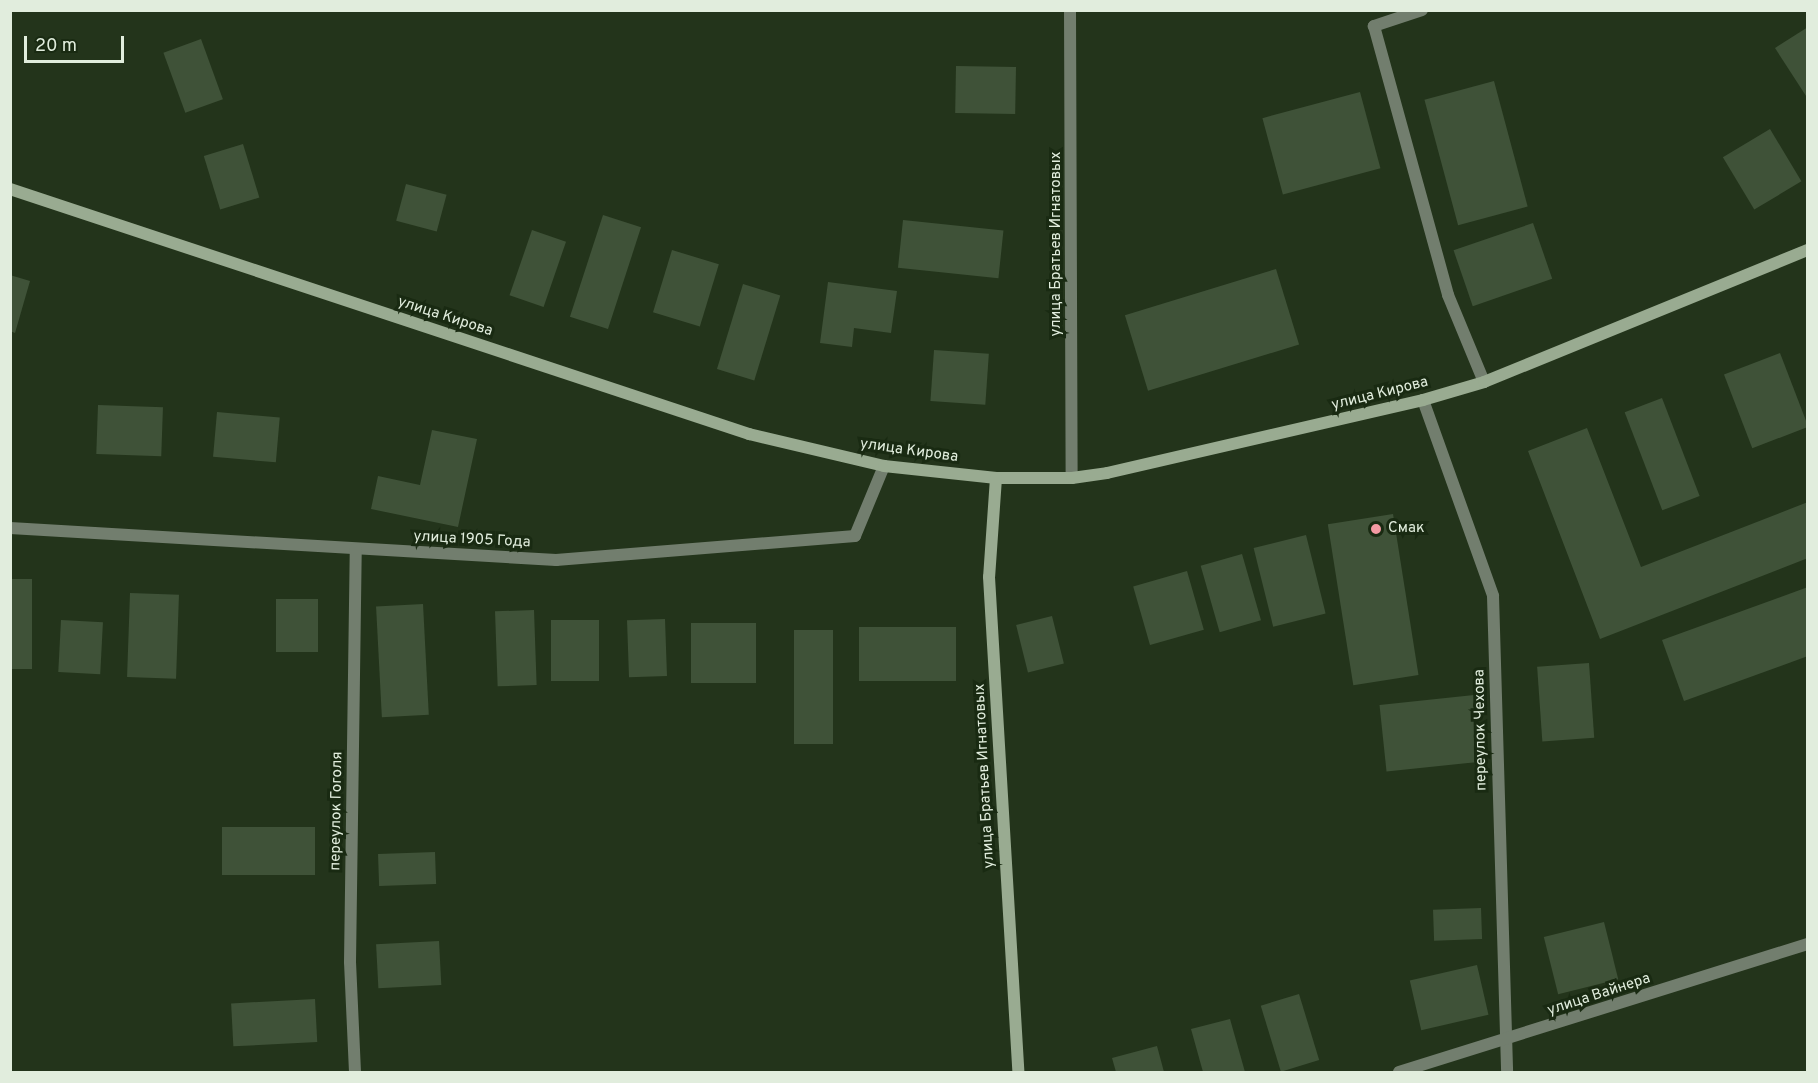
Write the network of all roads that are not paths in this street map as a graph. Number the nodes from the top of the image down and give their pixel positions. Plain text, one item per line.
1 (1070, 10) edge
2 (1422, 10) edge
3 (10, 189) edge
4 (1808, 250) edge
5 (1484, 382) junction
6 (1422, 400) junction
7 (884, 466) junction
8 (996, 478) junction
9 (1072, 478) junction
10 (10, 528) edge
11 (356, 549) junction
12 (1808, 944) edge
13 (1503, 1041) junction
14 (355, 1072) edge
15 (1018, 1072) edge
16 (1399, 1072) edge
17 (1507, 1072) edge

1 - 9 street, улица Братьев Игнатовых
2 - 5 street
3 - 7 main road, улица Кирова
4 - 5 main road, улица Кирова
5 - 6 main road, улица Кирова
6 - 9 main road, улица Кирова
6 - 13 street, переулок Чехова
7 - 8 main road, улица Кирова
7 - 11 street, улица 1905 Года
8 - 9 main road, улица Кирова
8 - 15 main road, улица Братьев Игнатовых
10 - 11 street, улица 1905 Года
11 - 14 street, переулок Гоголя
12 - 13 street, улица Вайнера
13 - 16 street, улица Вайнера
13 - 17 street, переулок Чехова

